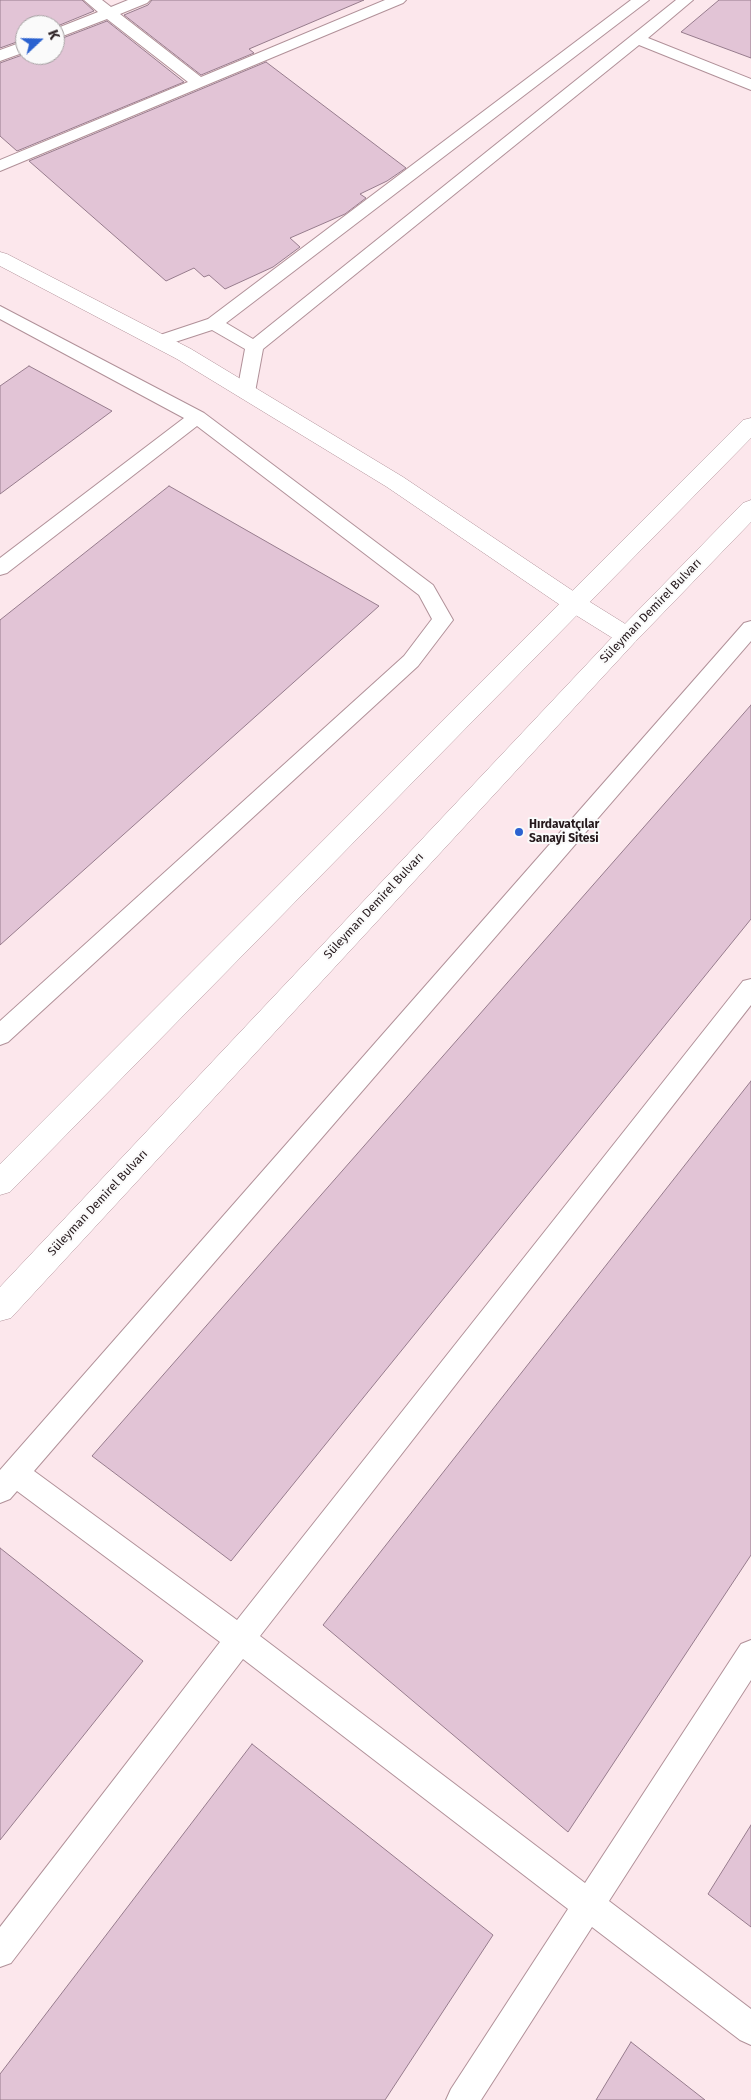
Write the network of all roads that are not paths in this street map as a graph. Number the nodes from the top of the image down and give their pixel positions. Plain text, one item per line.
1 (92, 0) edge
2 (142, 0) edge
3 (398, 0) edge
4 (641, 0) edge
5 (685, 0) edge
6 (109, 13) junction
7 (65, 30) edge
8 (638, 39) junction
9 (15, 50) edge
10 (0, 56) edge
11 (199, 83) junction
12 (751, 85) edge
13 (0, 166) edge
14 (0, 258) edge
15 (0, 312) edge
16 (214, 323) junction
17 (160, 341) junction
18 (254, 348) junction
19 (246, 392) junction
20 (197, 418) junction
21 (748, 433) edge
22 (751, 508) edge
23 (0, 568) edge
24 (574, 603) junction
25 (751, 628) edge
26 (627, 636) junction
27 (751, 988) edge
28 (0, 1035) edge
29 (0, 1183) edge
30 (0, 1308) edge
31 (7, 1481) edge
32 (240, 1639) junction
33 (751, 1654) edge
34 (588, 1905) junction
35 (0, 1952) edge
36 (751, 2029) edge
37 (462, 2100) edge

1 - 6 lane
2 - 6 lane
3 - 11 lane
4 - 16 lane
5 - 8 lane
6 - 7 lane
6 - 11 lane
8 - 12 lane
8 - 18 lane
9 - 10 lane
11 - 13 lane
14 - 17 main road
15 - 20 lane
16 - 17 lane
16 - 18 lane
17 - 19 main road
18 - 19 lane
19 - 24 main road
20 - 23 lane
20 - 28 lane
21 - 24 main road
22 - 26 main road, Süleyman Demirel Bulvarı
24 - 26 main road
24 - 29 main road
25 - 31 lane
26 - 30 main road, Süleyman Demirel Bulvarı
27 - 32 lane
31 - 32 lane
32 - 34 lane
32 - 35 lane
33 - 34 lane
34 - 36 lane
34 - 37 lane

